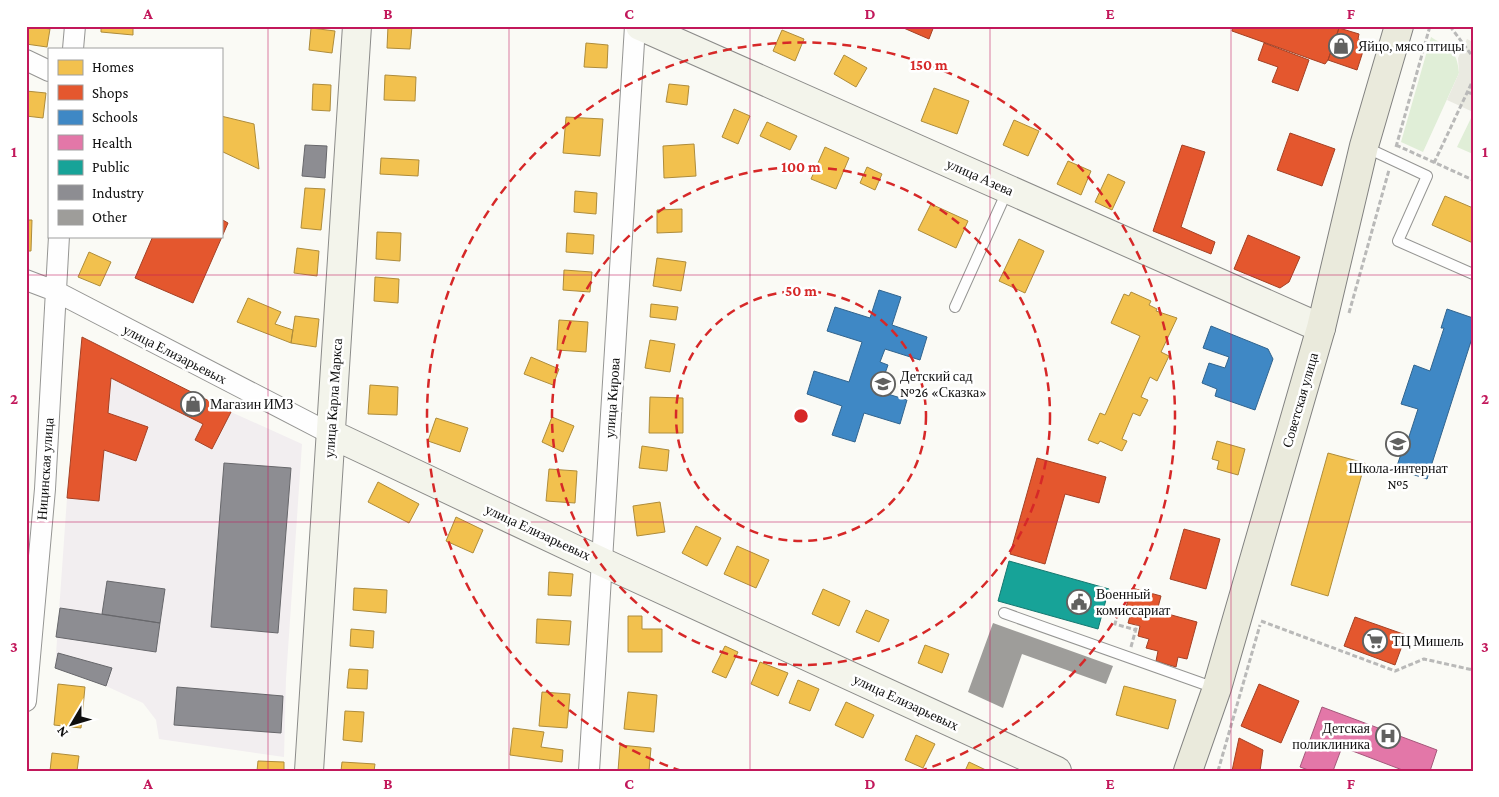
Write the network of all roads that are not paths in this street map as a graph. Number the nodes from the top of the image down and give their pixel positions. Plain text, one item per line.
1 (75, 26) edge
2 (357, 26) edge
3 (635, 26) edge
4 (640, 26) edge
5 (1399, 26) edge
6 (73, 48) edge
7 (26, 60) edge
8 (48, 71) edge
9 (1364, 146) junction
10 (1008, 189) junction
11 (59, 238) edge
12 (1473, 274) edge
13 (26, 280) edge
14 (55, 291) junction
15 (955, 307) dead end
16 (1320, 328) junction
17 (331, 434) junction
18 (602, 562) junction
19 (1004, 613) dead end
20 (1217, 688) junction
21 (26, 701) edge
22 (309, 771) edge
23 (589, 771) edge
24 (1057, 771) edge
25 (1188, 771) edge

1 - 6 street
2 - 17 street, улица Карла Маркса
3 - 18 street, улица Кирова
4 - 10 street, улица Азева
5 - 9 main road, Советская улица
7 - 8 street
9 - 12 lane
9 - 16 main road, Советская улица
10 - 15 lane
10 - 16 street, улица Азева
11 - 14 street, Ницинская улица
13 - 14 street, улица Елизарьевых
14 - 17 street, улица Елизарьевых
14 - 21 street, Ницинская улица
16 - 20 main road, Советская улица
17 - 18 street, улица Елизарьевых
17 - 22 street, улица Карла Маркса
18 - 23 street, улица Кирова
18 - 24 street, улица Елизарьевых
19 - 20 lane
20 - 25 main road, Советская улица

